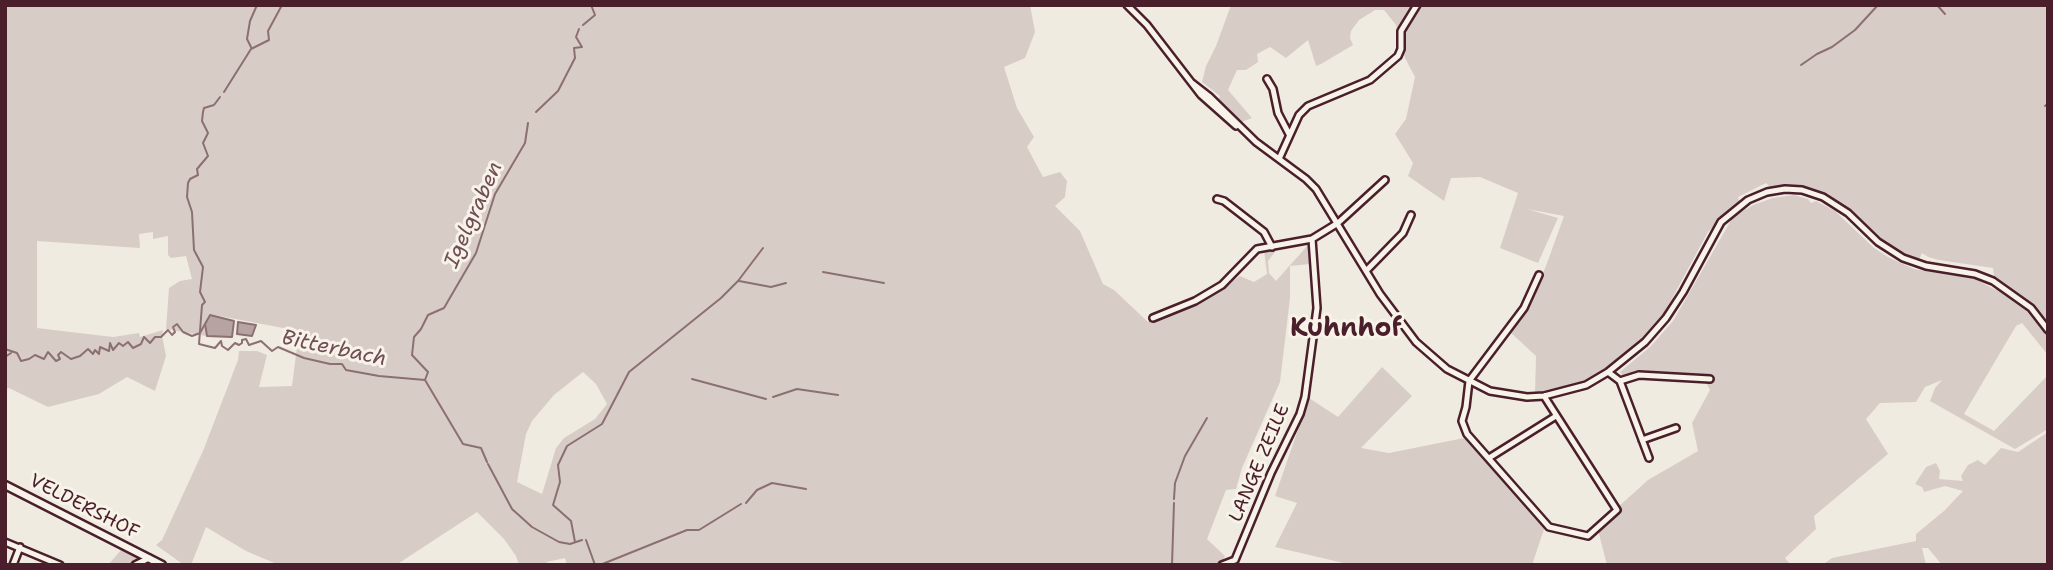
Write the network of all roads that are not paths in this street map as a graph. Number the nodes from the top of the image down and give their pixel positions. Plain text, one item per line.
1 (1127, 5) edge
2 (1417, 5) edge
3 (1268, 79) dead end
4 (1192, 83) junction
5 (1247, 134) junction
6 (1289, 134) junction
7 (1279, 159) junction
8 (1385, 180) dead end
9 (1217, 199) dead end
10 (1411, 215) dead end
11 (1338, 223) junction
12 (1312, 239) junction
13 (1272, 247) junction
14 (1366, 271) junction
15 (1539, 275) dead end
16 (1153, 318) dead end
17 (2048, 330) edge
18 (1608, 372) junction
19 (1710, 379) dead end
20 (1620, 381) junction
21 (1469, 382) junction
22 (1544, 396) junction
23 (1556, 416) junction
24 (1676, 428) dead end
25 (1642, 440) junction
26 (1489, 458) junction
27 (1649, 458) dead end
28 (5, 485) edge
29 (5, 542) edge
30 (20, 547) junction
31 (149, 558) junction
32 (1235, 560) junction
33 (51, 563) edge
34 (13, 565) edge
35 (60, 565) edge
36 (135, 565) edge
37 (162, 565) edge
38 (1222, 565) edge
39 (1244, 565) edge

1 - 4 street
2 - 6 street
3 - 6 street
4 - 5 street
4 - 5 street
5 - 7 street
6 - 7 street
7 - 11 street
8 - 11 street
9 - 13 street
10 - 14 street
11 - 12 street
11 - 14 street
12 - 13 street
12 - 32 street, LANGE ZEILE
13 - 16 street
14 - 21 street
15 - 21 street
17 - 18 street
18 - 20 street
18 - 22 street
19 - 20 street
20 - 25 street
21 - 22 street
21 - 26 street
22 - 23 street
23 - 26 street
23 - 26 street
24 - 25 street
25 - 27 street
28 - 31 main road, VELDERSHOF
29 - 30 street
30 - 33 street
30 - 34 street
31 - 36 street
31 - 37 main road, VELDERSHOF
32 - 38 street
32 - 39 street
33 - 35 street

